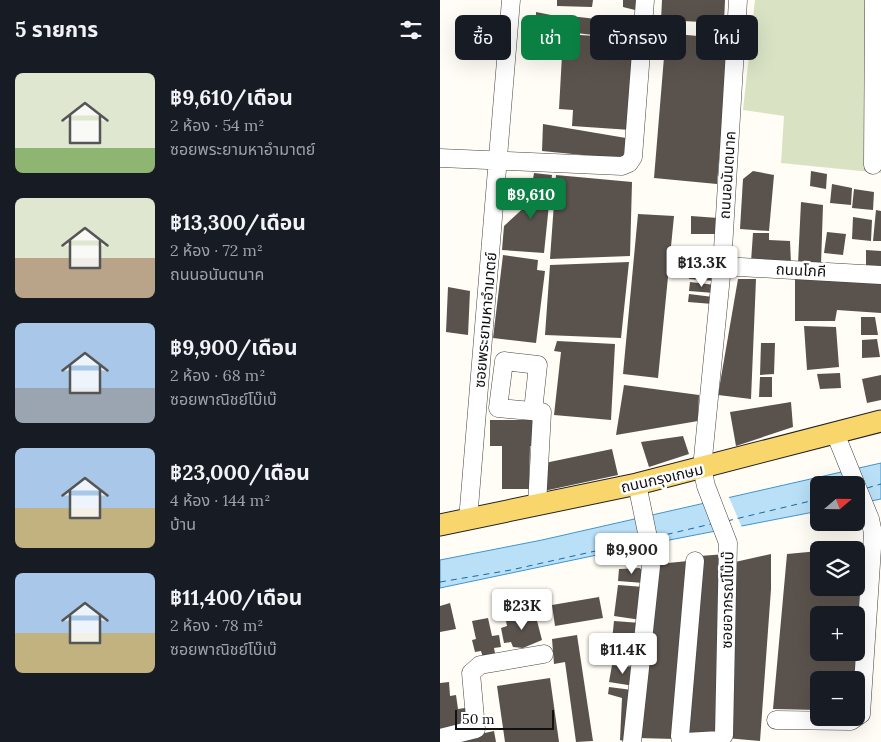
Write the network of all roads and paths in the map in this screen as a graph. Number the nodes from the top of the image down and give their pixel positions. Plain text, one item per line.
1 (512, 0) edge
2 (645, 0) edge
3 (738, 0) edge
4 (874, 0) edge
5 (440, 158) edge
6 (498, 162) junction
7 (873, 166) dead end
8 (722, 266) junction
9 (881, 275) edge
10 (477, 406) junction
11 (498, 408) junction
12 (533, 411) junction
13 (881, 421) edge
14 (835, 433) junction
15 (852, 476) edge
16 (704, 477) junction
17 (640, 493) junction
18 (865, 503) edge
19 (537, 505) junction
20 (468, 520) junction
21 (876, 524) edge
22 (440, 525) edge
23 (695, 561) dead end
24 (544, 654) dead end
25 (776, 720) dead end
26 (440, 738) edge
27 (632, 742) edge

1 - 6 street, ซอยพระยามหาอำมาตย์
2 - 6 street
3 - 8 street, ถนนอนันตนาค
4 - 7 street
5 - 6 street
6 - 10 street, ซอยพระยามหาอำมาตย์
8 - 9 street, ถนนโภคี
8 - 16 street, ถนนอนันตนาค
10 - 11 street
10 - 20 street, ซอยพระยามหาอำมาตย์
11 - 12 street
11 - 12 street
12 - 19 street
13 - 14 main road, ถนนกรุงเกษม
14 - 15 street
14 - 16 main road, ถนนกรุงเกษม
16 - 17 main road, ถนนกรุงเกษม
16 - 23 street, ซอยอาภรณ์โบ๊เบ๊
17 - 19 main road, ถนนกรุงเกษม
17 - 27 street
18 - 21 street
19 - 20 main road, ถนนกรุงเกษม
20 - 22 main road, ถนนกรุงเกษม
21 - 25 street
24 - 26 street

